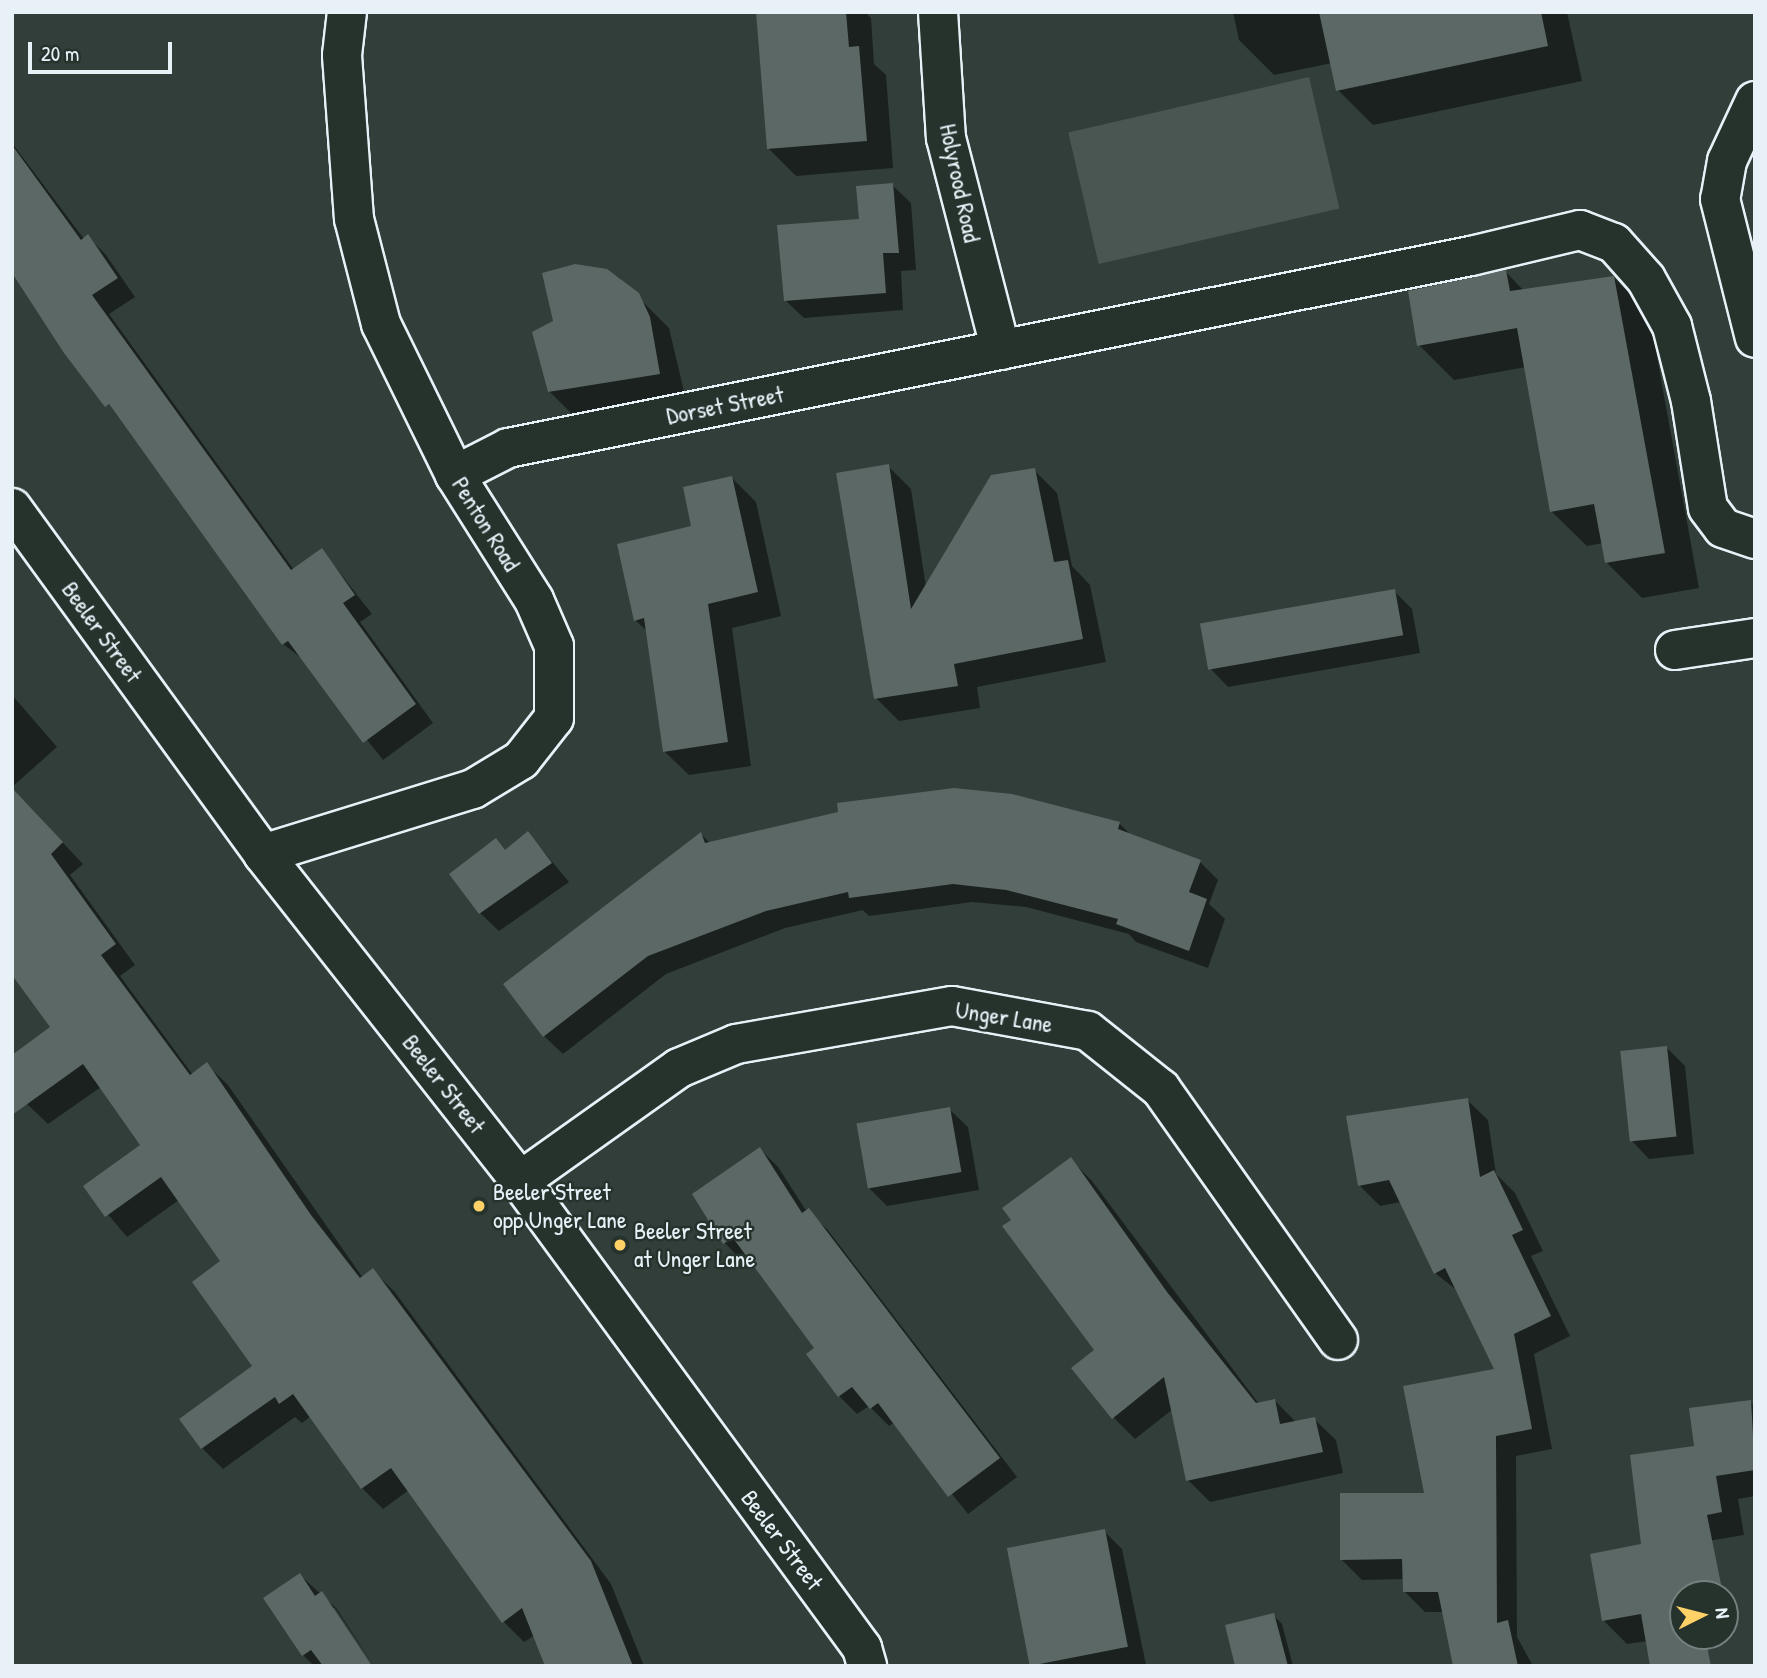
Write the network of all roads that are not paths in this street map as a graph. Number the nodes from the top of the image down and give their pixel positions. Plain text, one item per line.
1 (347, 12) edge
2 (938, 12) edge
3 (1755, 101) edge
4 (1755, 338) edge
5 (1001, 350) junction
6 (455, 475) junction
7 (12, 508) edge
8 (1755, 539) edge
9 (1755, 638) edge
10 (1675, 650) dead end
11 (263, 854) junction
12 (520, 1181) junction
13 (1338, 1340) dead end
14 (867, 1666) edge

1 - 6 street, Penton Road
2 - 5 street, Holyrood Road
3 - 4 street
5 - 6 street, Dorset Street
5 - 8 street, Dorset Street
6 - 11 street, Penton Road
7 - 11 street, Beeler Street
9 - 10 street
11 - 12 street, Beeler Street
12 - 13 street, Unger Lane
12 - 14 street, Beeler Street

